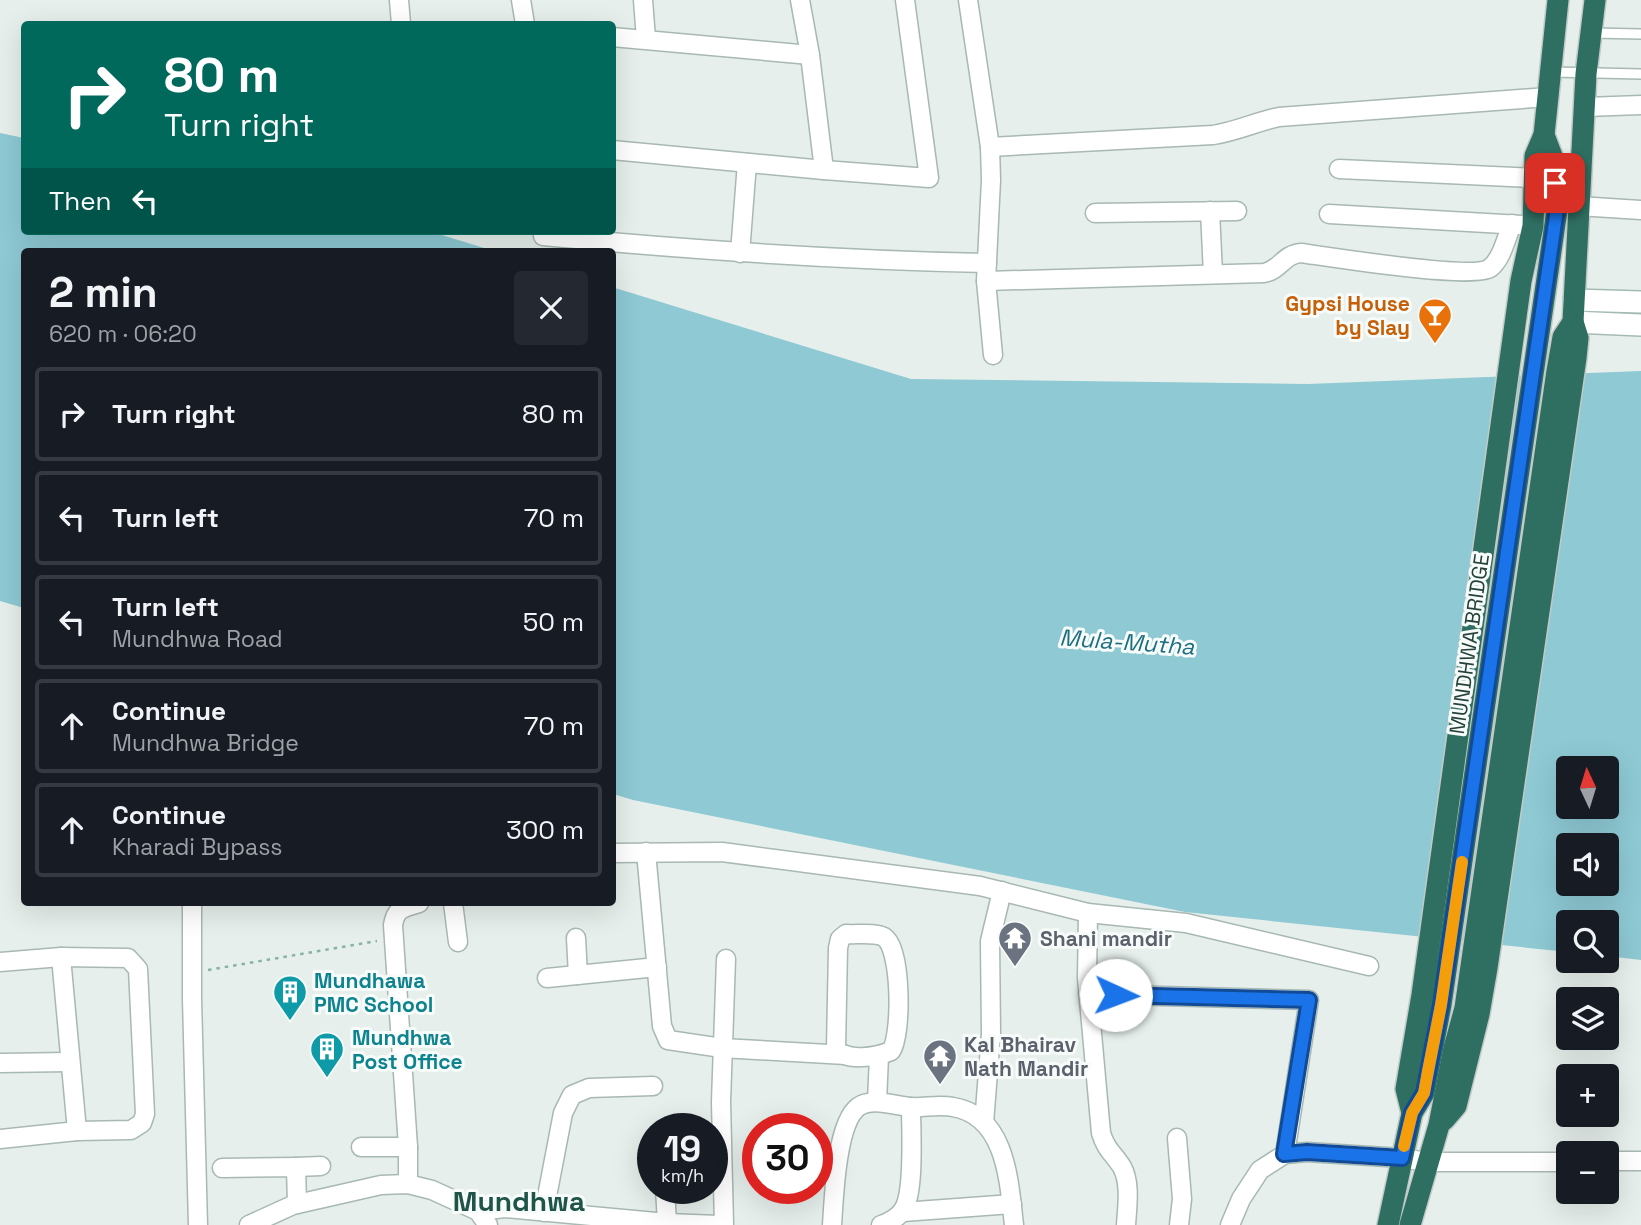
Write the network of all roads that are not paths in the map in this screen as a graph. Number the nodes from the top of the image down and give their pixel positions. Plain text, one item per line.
1 (399, 0) edge
2 (521, 0) edge
3 (643, 0) edge
4 (800, 0) edge
5 (905, 0) edge
6 (968, 0) edge
7 (1558, 0) edge
8 (1595, 0) edge
9 (401, 21) edge
10 (524, 21) edge
11 (1591, 33) junction
12 (1641, 34) edge
13 (616, 37) edge
14 (646, 39) junction
15 (810, 55) junction
16 (1550, 72) junction
17 (1586, 74) junction
18 (1641, 74) edge
19 (1548, 97) junction
20 (1641, 105) edge
21 (1586, 107) junction
22 (1544, 135) junction
23 (990, 147) junction
24 (616, 150) edge
25 (747, 163) junction
26 (1339, 169) dead end
27 (824, 170) junction
28 (1534, 178) junction
29 (1578, 206) junction
30 (1641, 210) edge
31 (1210, 211) junction
32 (1237, 211) dead end
33 (1095, 214) dead end
34 (1329, 214) dead end
35 (1522, 225) junction
36 (543, 236) dead end
37 (740, 253) junction
38 (986, 272) junction
39 (1213, 274) junction
40 (1574, 300) junction
41 (1641, 302) edge
42 (1573, 322) junction
43 (1641, 325) edge
44 (993, 355) dead end
45 (646, 852) junction
46 (616, 853) edge
47 (1002, 891) junction
48 (192, 906) edge
49 (408, 906) edge
50 (453, 906) edge
51 (1088, 912) junction
52 (576, 939) dead end
53 (458, 942) dead end
54 (61, 957) junction
55 (726, 959) dead end
56 (0, 962) edge
57 (1368, 966) dead end
58 (657, 967) junction
59 (578, 975) junction
60 (547, 978) dead end
61 (1088, 994) junction
62 (722, 1048) junction
63 (846, 1055) junction
64 (879, 1056) junction
65 (69, 1062) junction
66 (0, 1063) edge
67 (653, 1086) dead end
68 (877, 1102) junction
69 (911, 1107) junction
70 (1412, 1113) junction
71 (984, 1124) junction
72 (76, 1132) junction
73 (1177, 1138) dead end
74 (0, 1139) edge
75 (361, 1147) dead end
76 (408, 1147) junction
77 (1284, 1154) junction
78 (1402, 1158) junction
79 (1556, 1161) edge
80 (1619, 1161) edge
81 (1641, 1161) edge
82 (1427, 1162) junction
83 (321, 1166) dead end
84 (296, 1167) junction
85 (222, 1168) dead end
86 (408, 1184) junction
87 (297, 1204) junction
88 (666, 1204) edge
89 (1012, 1204) junction
90 (544, 1212) junction
91 (903, 1212) junction
92 (483, 1218) edge
93 (667, 1223) edge
94 (198, 1225) edge
95 (249, 1225) edge
96 (719, 1225) edge
97 (724, 1225) edge
98 (832, 1225) edge
99 (881, 1225) edge
100 (1014, 1225) edge
101 (1126, 1225) edge
102 (1179, 1225) edge
103 (1230, 1225) edge
104 (1388, 1225) edge
105 (1410, 1225) edge

1 - 9 street
2 - 10 street
3 - 14 street
4 - 15 street
5 - 27 street
6 - 23 street
7 - 16 highway
8 - 11 highway
11 - 12 lane
11 - 17 highway
13 - 14 street
14 - 15 street
15 - 27 street
16 - 17 lane
16 - 19 highway
17 - 18 lane
17 - 21 highway
19 - 22 highway
19 - 23 street
20 - 21 street
21 - 29 highway
22 - 28 highway
22 - 70 highway, MUNDHWA BRIDGE
23 - 38 street
24 - 25 street
25 - 27 street
25 - 37 street
26 - 28 street
28 - 35 highway
29 - 30 street
29 - 40 highway
31 - 32 street
31 - 33 street
31 - 39 street
34 - 35 street
35 - 39 street
35 - 70 highway
36 - 37 street
37 - 38 street
38 - 39 street
38 - 44 street
40 - 41 street
40 - 42 highway
42 - 43 street
42 - 82 highway
45 - 46 street
45 - 47 street
45 - 58 street
47 - 51 street
47 - 71 street
48 - 94 street
49 - 76 street
50 - 53 street
51 - 57 street
51 - 61 street
52 - 59 street
54 - 56 street
54 - 65 street
54 - 72 street
55 - 62 street
58 - 59 street
58 - 62 street
59 - 60 street
61 - 77 street
61 - 101 street
62 - 63 street
62 - 97 street
63 - 64 street
63 - 64 street
64 - 68 street
65 - 66 street
65 - 72 street
67 - 90 street
68 - 69 street
68 - 98 street
69 - 71 street
69 - 91 street
70 - 78 highway
71 - 89 street
72 - 74 street
73 - 102 street
75 - 76 street
76 - 86 street
77 - 78 street
77 - 103 street
78 - 82 street
78 - 104 highway
79 - 82 street
80 - 81 street
82 - 105 highway
83 - 84 street
84 - 85 street
84 - 87 street
86 - 87 street
86 - 92 street
87 - 95 street
88 - 93 street
89 - 91 street
89 - 100 street
90 - 92 street
90 - 93 street
91 - 99 street
93 - 96 street

